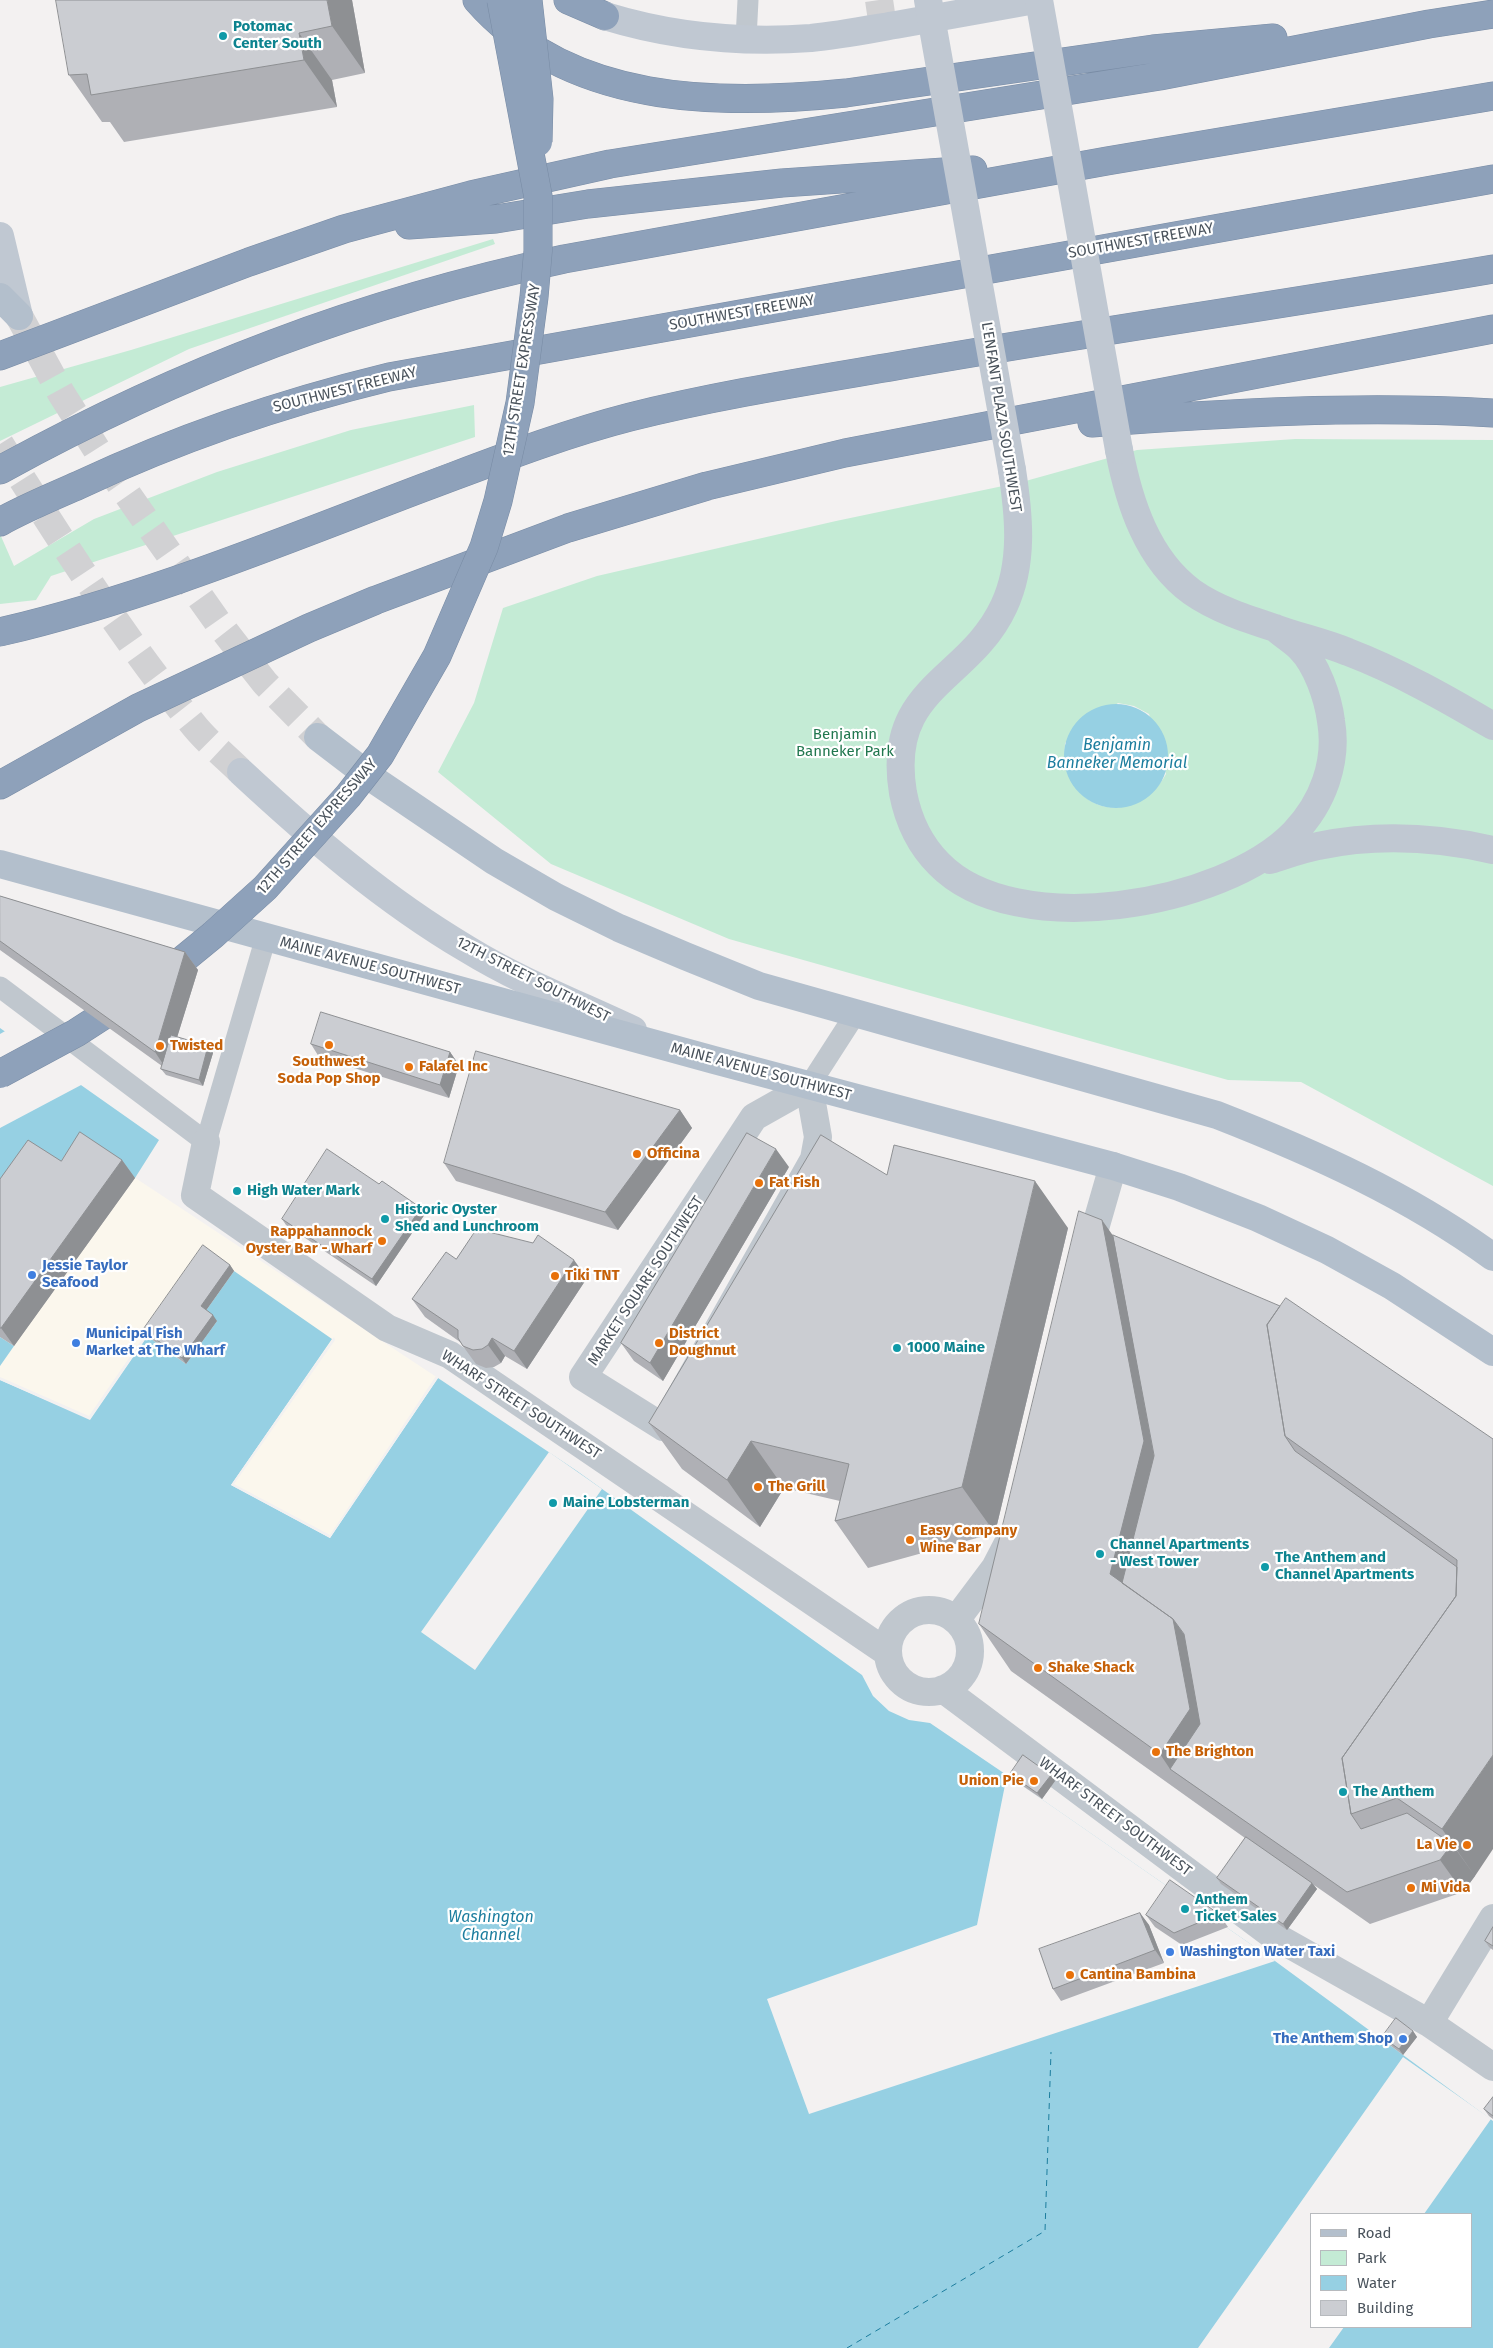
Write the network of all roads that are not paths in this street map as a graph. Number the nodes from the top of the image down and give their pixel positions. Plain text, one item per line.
1 (477, 0) edge
2 (501, 0) edge
3 (528, 0) edge
4 (568, 0) edge
5 (748, 0) edge
6 (928, 0) edge
7 (1035, 0) edge
8 (1040, 0) edge
9 (608, 8) edge
10 (1493, 14) edge
11 (1428, 24) junction
12 (746, 39) junction
13 (1493, 96) edge
14 (1107, 161) junction
15 (1493, 179) edge
16 (538, 196) junction
17 (344, 229) junction
18 (0, 236) edge
19 (1493, 268) edge
20 (0, 297) edge
21 (19, 316) joint
22 (1493, 329) edge
23 (0, 356) edge
24 (1493, 413) edge
25 (943, 434) junction
26 (0, 470) edge
27 (6, 519) edge
28 (1275, 628) junction
29 (0, 632) edge
30 (1493, 726) edge
31 (318, 737) tunnel mouth
32 (241, 772) tunnel mouth
33 (0, 784) edge
34 (1493, 850) edge
35 (0, 864) edge
36 (1240, 870) junction
37 (266, 937) junction
38 (0, 987) edge
39 (856, 1013) junction
40 (669, 1047) junction
41 (0, 1074) edge
42 (810, 1086) junction
43 (206, 1142) junction
44 (1113, 1166) junction
45 (1493, 1256) edge
46 (1081, 1280) edge
47 (1493, 1352) edge
48 (1014, 1523) edge
49 (956, 1620) junction
50 (888, 1653) junction
51 (943, 1689) junction
52 (1493, 1918) edge
53 (1429, 2023) junction
54 (1493, 2067) edge

1 - 11 highway
2 - 16 highway, 12TH STREET EXPRESSWAY, bridge
3 - 16 highway, bridge
4 - 9 highway
5 - 12 lane
6 - 36 street, L'ENFANT PLAZA SOUTHWEST, bridge
7 - 12 street
8 - 28 street, L'ENFANT PLAZA SOUTHWEST, bridge
9 - 12 street
10 - 11 highway
11 - 17 highway
13 - 14 highway
14 - 17 highway
14 - 26 highway
15 - 27 highway, SOUTHWEST FREEWAY
16 - 41 highway, 12TH STREET EXPRESSWAY, bridge
17 - 23 highway
18 - 21 street
19 - 29 highway
20 - 21 main road
22 - 25 highway
24 - 25 highway
25 - 33 highway
28 - 30 street, L'ENFANT PLAZA SOUTHWEST
28 - 36 street, L'ENFANT PLAZA SOUTHWEST
31 - 39 main road
32 - 40 street, 12TH STREET SOUTHWEST
34 - 36 street, L'ENFANT PLAZA SOUTHWEST
35 - 37 main road, MAINE AVENUE SOUTHWEST
37 - 40 main road, MAINE AVENUE SOUTHWEST
37 - 43 lane
38 - 43 lane
39 - 42 lane
39 - 45 main road
40 - 42 main road, MAINE AVENUE SOUTHWEST
42 - 42 street, MARKET SQUARE SOUTHWEST
42 - 44 main road, MAINE AVENUE SOUTHWEST
43 - 50 street, WHARF STREET SOUTHWEST
44 - 46 street
44 - 47 main road, MAINE AVENUE SOUTHWEST
48 - 49 street
49 - 50 street
49 - 51 street
50 - 51 street
51 - 53 street, WHARF STREET SOUTHWEST
52 - 53 street
53 - 54 street, WHARF STREET SOUTHWEST

